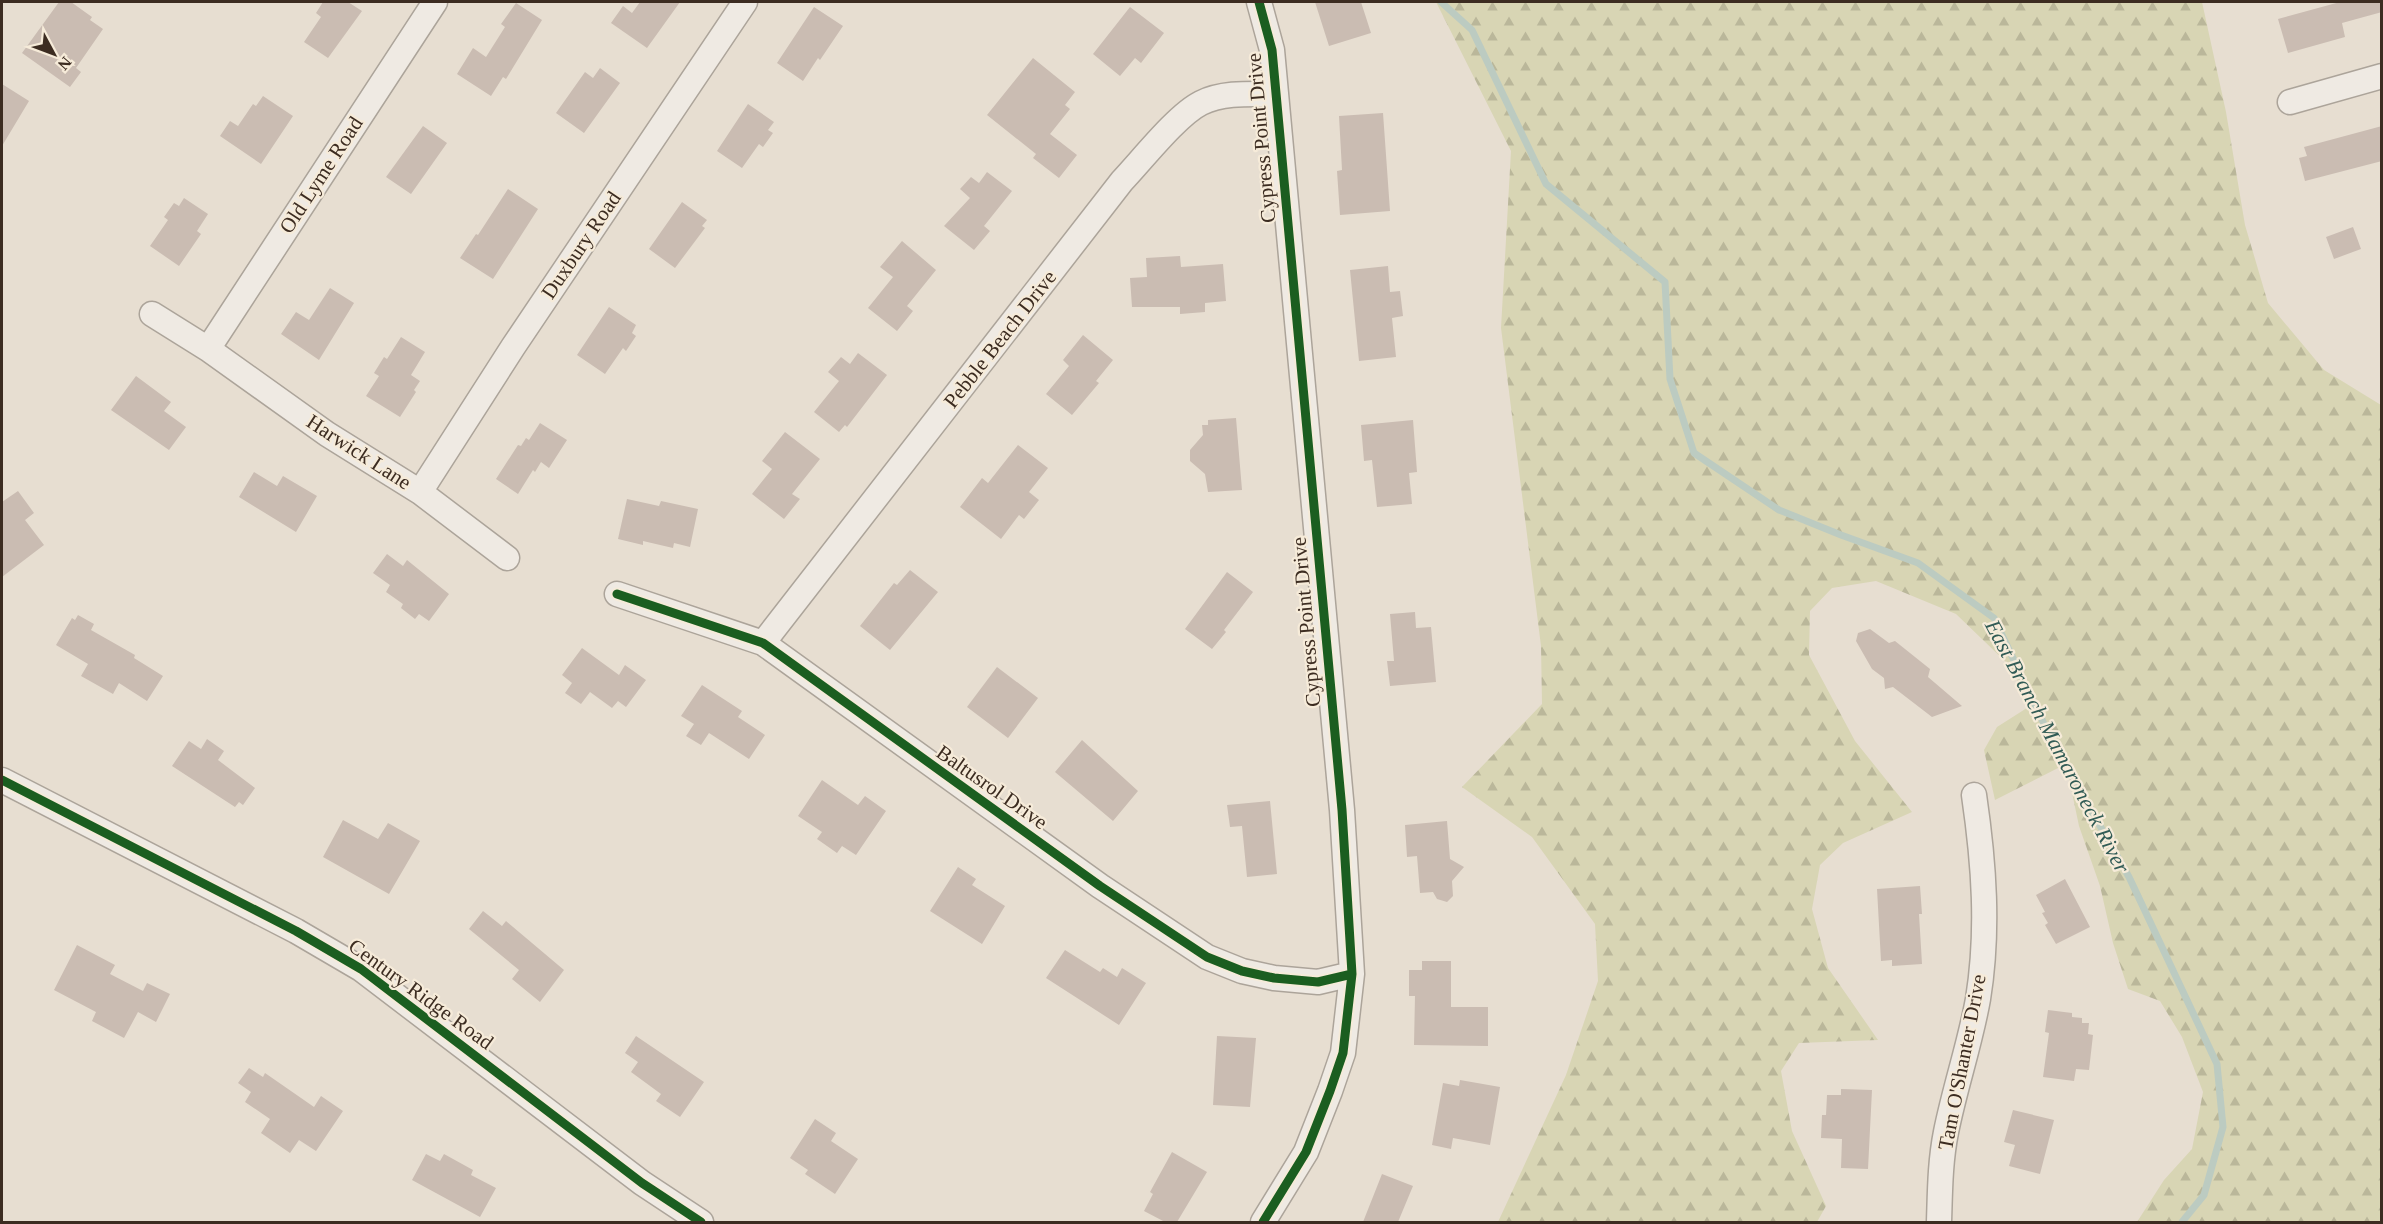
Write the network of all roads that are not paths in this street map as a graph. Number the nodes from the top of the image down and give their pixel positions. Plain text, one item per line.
1 (435, 2) edge
2 (745, 2) edge
3 (1259, 2) edge
4 (2382, 76) edge
5 (1275, 94) junction
6 (2290, 102) dead end
7 (152, 314) dead end
8 (208, 349) junction
9 (420, 492) junction
10 (507, 558) dead end
11 (617, 594) dead end
12 (762, 643) junction
13 (2, 780) edge
14 (1974, 795) dead end
15 (1352, 974) junction
16 (701, 1222) edge
17 (1263, 1222) edge
18 (1939, 1222) edge

1 - 8 street, Old Lyme Road
2 - 9 street, Duxbury Road
3 - 5 street, Cypress Point Drive
4 - 6 street
5 - 12 street, Pebble Beach Drive
5 - 15 street, Cypress Point Drive
7 - 8 street, Harwick Lane
8 - 9 street, Harwick Lane
9 - 10 street, Harwick Lane
11 - 12 street, Baltusrol Drive
12 - 15 street, Baltusrol Drive
13 - 16 street, Century Ridge Road
14 - 18 street, Tam O'Shanter Drive
15 - 17 street, Cypress Point Drive

